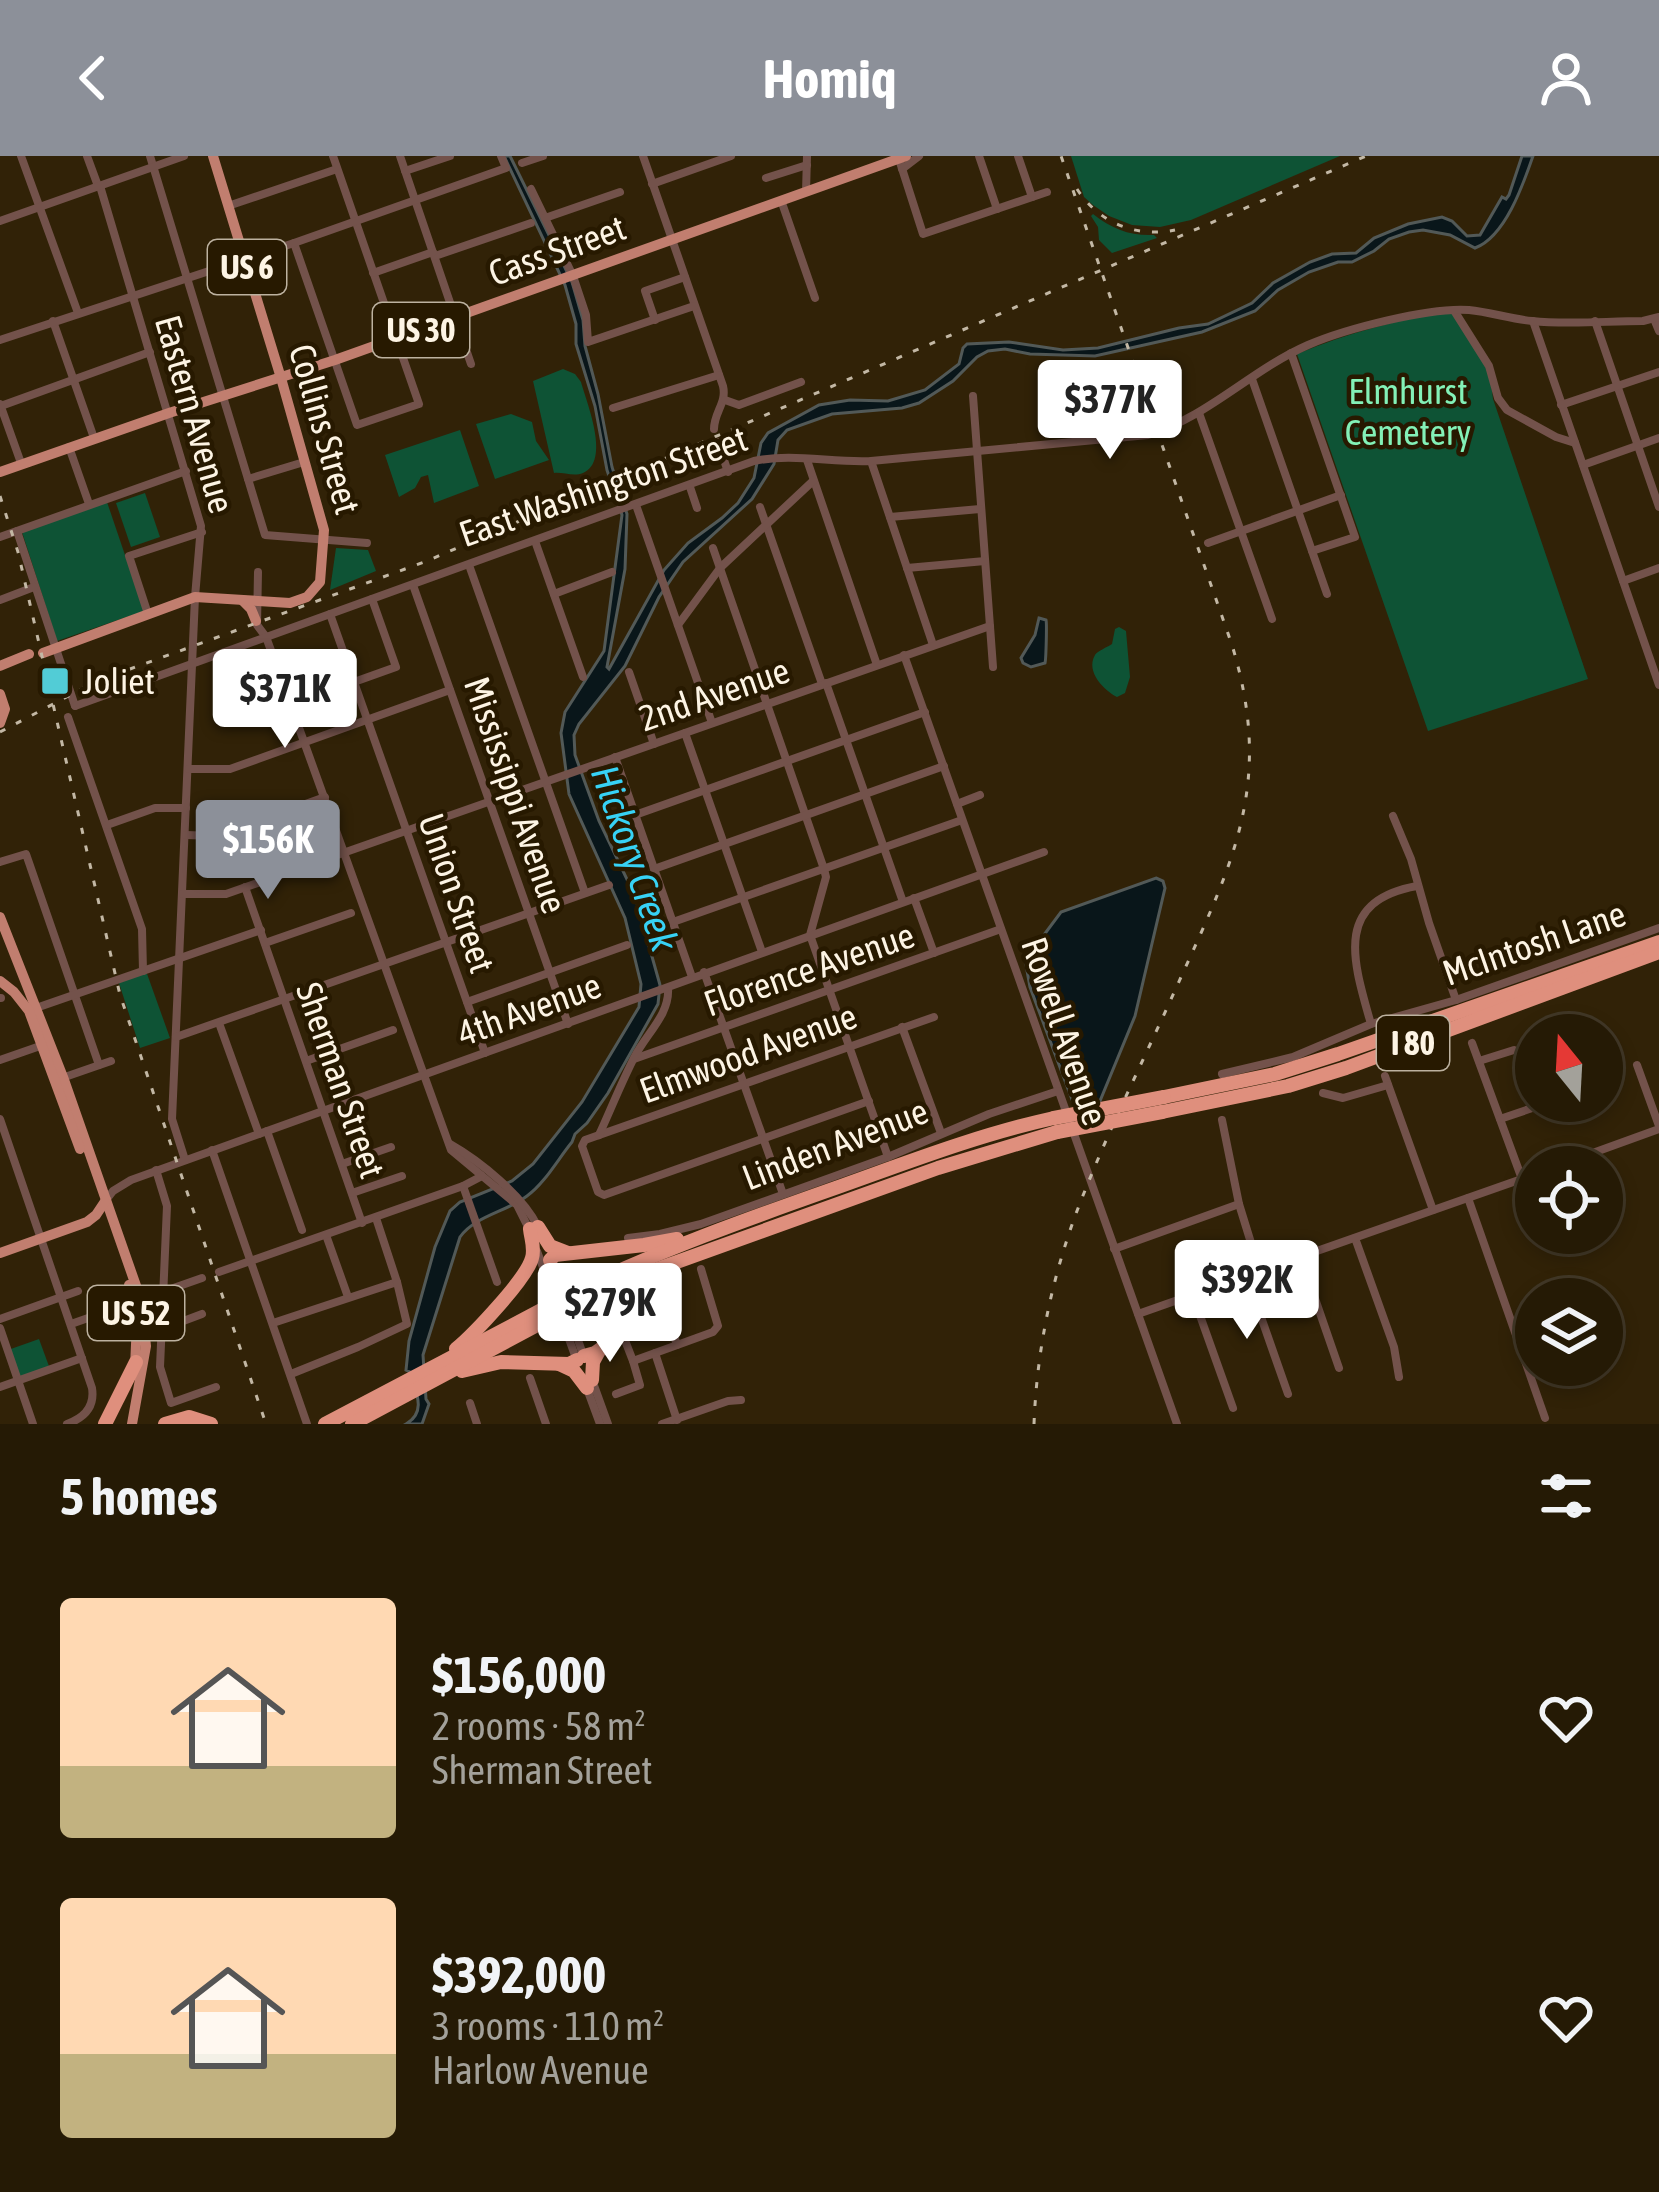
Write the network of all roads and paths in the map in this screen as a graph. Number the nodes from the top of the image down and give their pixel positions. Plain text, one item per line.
1 (21, 156) edge
2 (87, 156) edge
3 (150, 156) edge
4 (184, 156) edge
5 (213, 156) edge
6 (333, 156) edge
7 (400, 156) edge
8 (450, 156) edge
9 (501, 156) edge
10 (543, 156) edge
11 (643, 156) edge
12 (731, 156) edge
13 (919, 156) edge
14 (979, 156) edge
15 (1018, 156) edge
16 (807, 160) edge
17 (902, 160) edge
18 (522, 163) dead end
19 (154, 167) junction
20 (337, 169) junction
21 (405, 171) junction
22 (766, 178) dead end
23 (652, 184) junction
24 (99, 186) junction
25 (531, 189) dead end
26 (620, 192) dead end
27 (1047, 192) dead end
28 (806, 194) junction
29 (1032, 197) junction
30 (415, 200) junction
31 (782, 202) junction
32 (228, 206) junction
33 (39, 207) junction
34 (997, 208) junction
35 (545, 218) junction
36 (0, 221) edge
37 (356, 221) junction
38 (531, 223) dead end
39 (672, 241) junction
40 (294, 243) junction
41 (434, 254) junction
42 (244, 259) junction
43 (373, 272) junction
44 (188, 277) junction
45 (685, 277) junction
46 (567, 279) junction
47 (133, 294) junction
48 (815, 298) dead end
49 (694, 306) junction
50 (1454, 310) junction
51 (78, 313) junction
52 (457, 317) junction
53 (1657, 318) edge
54 (656, 320) junction
55 (53, 321) junction
56 (1533, 321) junction
57 (1594, 321) junction
58 (1659, 331) edge
59 (396, 339) junction
60 (0, 340) edge
61 (150, 352) junction
62 (1291, 353) junction
63 (335, 360) junction
64 (471, 364) dead end
65 (1659, 372) edge
66 (719, 375) junction
67 (281, 378) junction
68 (74, 379) junction
69 (1252, 379) junction
70 (801, 382) dead end
71 (1617, 387) junction
72 (223, 396) junction
73 (973, 396) dead end
74 (725, 400) junction
75 (0, 405) edge
76 (1561, 405) junction
77 (614, 408) dead end
78 (169, 412) junction
79 (1199, 413) junction
80 (714, 429) dead end
81 (94, 438) junction
82 (1659, 439) edge
83 (718, 442) dead end
84 (1575, 442) junction
85 (1638, 446) junction
86 (69, 447) junction
87 (977, 451) junction
88 (807, 460) junction
89 (871, 461) junction
90 (304, 462) junction
91 (21, 463) junction
92 (1582, 464) junction
93 (0, 470) edge
94 (186, 471) junction
95 (728, 472) junction
96 (248, 478) junction
97 (813, 481) junction
98 (690, 487) junction
99 (1341, 495) junction
100 (88, 505) junction
101 (633, 506) junction
102 (760, 507) dead end
103 (1659, 507) edge
104 (698, 508) dead end
105 (980, 509) junction
106 (1299, 509) junction
107 (890, 517) junction
108 (766, 525) junction
109 (17, 529) junction
110 (202, 532) junction
111 (1240, 532) junction
112 (0, 535) edge
113 (325, 540) junction
114 (535, 542) junction
115 (368, 543) dead end
116 (1208, 543) dead end
117 (713, 548) dead end
118 (1312, 551) junction
119 (985, 561) junction
120 (470, 565) junction
121 (719, 568) junction
122 (907, 568) junction
123 (1659, 568) edge
124 (258, 572) dead end
125 (612, 572) dead end
126 (1623, 581) junction
127 (413, 585) junction
128 (34, 588) junction
129 (554, 594) junction
130 (1328, 594) dead end
131 (195, 597) junction
132 (372, 599) junction
133 (0, 600) edge
134 (240, 600) junction
135 (257, 601) junction
136 (148, 614) junction
137 (330, 614) junction
138 (1272, 620) dead end
139 (256, 621) junction
140 (677, 626) junction
141 (990, 626) junction
142 (266, 637) junction
143 (933, 645) junction
144 (40, 652) junction
145 (904, 655) junction
146 (194, 663) junction
147 (877, 665) junction
148 (0, 667) edge
149 (993, 667) dead end
150 (629, 671) dead end
151 (583, 677) dead end
152 (354, 682) junction
153 (824, 684) junction
154 (1659, 685) edge
155 (450, 690) junction
156 (0, 694) edge
157 (766, 704) junction
158 (75, 706) junction
159 (925, 712) junction
160 (2, 718) edge
161 (367, 719) junction
162 (712, 723) junction
163 (685, 733) junction
164 (846, 740) junction
165 (304, 742) junction
166 (654, 744) junction
167 (615, 758) junction
168 (787, 761) junction
169 (944, 766) junction
170 (189, 769) junction
171 (545, 782) junction
172 (705, 790) junction
173 (865, 794) junction
174 (980, 795) dead end
175 (325, 797) junction
176 (490, 801) junction
177 (956, 804) junction
178 (187, 808) junction
179 (635, 814) junction
180 (805, 815) junction
181 (1393, 816) dead end
182 (962, 820) junction
183 (106, 825) junction
184 (407, 830) junction
185 (186, 835) junction
186 (725, 844) junction
187 (884, 848) junction
188 (1044, 851) dead end
189 (345, 853) junction
190 (0, 862) edge
191 (654, 868) junction
192 (824, 869) junction
193 (981, 874) junction
194 (609, 885) dead end
195 (1418, 886) junction
196 (245, 887) junction
197 (585, 893) junction
198 (183, 894) junction
199 (743, 897) junction
200 (914, 898) junction
201 (903, 902) junction
202 (529, 912) junction
203 (351, 914) dead end
204 (0, 916) edge
205 (673, 922) junction
206 (1659, 928) edge
207 (1001, 929) junction
208 (261, 930) junction
209 (810, 935) junction
210 (446, 942) junction
211 (1659, 942) edge
212 (265, 943) junction
213 (627, 945) dead end
214 (762, 952) junction
215 (1659, 952) edge
216 (934, 953) junction
217 (180, 959) junction
218 (385, 964) junction
219 (19, 969) junction
220 (143, 971) junction
221 (704, 972) junction
222 (549, 973) junction
223 (692, 977) junction
224 (0, 979) edge
225 (665, 989) junction
226 (829, 990) junction
227 (75, 994) junction
228 (285, 1000) junction
229 (1456, 1000) junction
230 (467, 1002) junction
231 (32, 1010) junction
232 (934, 1017) dead end
233 (219, 1023) junction
234 (568, 1024) junction
235 (1371, 1024) junction
236 (724, 1027) junction
237 (902, 1027) junction
238 (392, 1030) dead end
239 (176, 1037) junction
240 (1472, 1043) dead end
241 (46, 1044) junction
242 (849, 1045) junction
243 (1514, 1050) dead end
244 (485, 1053) junction
245 (634, 1059) junction
246 (0, 1060) edge
247 (306, 1060) junction
248 (110, 1061) dead end
249 (1479, 1061) junction
250 (99, 1065) junction
251 (1637, 1065) dead end
252 (1222, 1074) dead end
253 (424, 1076) junction
254 (59, 1079) junction
255 (743, 1082) junction
256 (1058, 1091) junction
257 (1323, 1093) dead end
258 (869, 1101) junction
259 (1163, 1104) junction
260 (324, 1111) junction
261 (1515, 1114) edge
262 (0, 1119) edge
263 (1501, 1119) junction
264 (1222, 1120) dead end
265 (1055, 1125) junction
266 (1659, 1127) edge
267 (263, 1132) junction
268 (941, 1133) junction
269 (599, 1135) junction
270 (763, 1138) junction
271 (1609, 1146) edge
272 (391, 1147) dead end
273 (212, 1150) junction
274 (888, 1157) junction
275 (1515, 1159) edge
276 (185, 1160) junction
277 (342, 1164) junction
278 (156, 1171) junction
279 (485, 1174) junction
280 (402, 1176) dead end
281 (1515, 1181) edge
282 (463, 1186) junction
283 (352, 1193) junction
284 (782, 1194) junction
285 (1468, 1198) junction
286 (104, 1203) junction
287 (1239, 1204) junction
288 (1433, 1210) junction
289 (376, 1218) junction
290 (362, 1222) junction
291 (534, 1228) junction
292 (302, 1230) dead end
293 (711, 1232) junction
294 (326, 1234) junction
295 (628, 1238) dead end
296 (1355, 1238) junction
297 (41, 1239) junction
298 (1114, 1249) junction
299 (704, 1252) junction
300 (0, 1253) edge
301 (573, 1254) junction
302 (1301, 1258) junction
303 (251, 1261) junction
304 (540, 1264) junction
305 (700, 1269) dead end
306 (219, 1272) dead end
307 (1260, 1272) junction
308 (1247, 1276) junction
309 (202, 1278) dead end
310 (397, 1282) junction
311 (496, 1282) dead end
312 (78, 1291) dead end
313 (164, 1292) junction
314 (661, 1296) dead end
315 (1193, 1296) junction
316 (62, 1297) junction
317 (348, 1298) junction
318 (576, 1298) junction
319 (138, 1301) junction
320 (1138, 1314) junction
321 (202, 1315) dead end
322 (0, 1323) edge
323 (273, 1323) junction
324 (71, 1324) junction
325 (162, 1328) junction
326 (626, 1343) dead end
327 (677, 1345) junction
328 (602, 1348) junction
329 (655, 1353) junction
330 (82, 1358) junction
331 (580, 1358) junction
332 (633, 1361) junction
333 (136, 1362) junction
334 (559, 1364) junction
335 (1340, 1368) dead end
336 (439, 1371) junction
337 (290, 1374) junction
338 (530, 1378) dead end
339 (1400, 1378) dead end
340 (18, 1380) junction
341 (590, 1384) junction
342 (0, 1387) edge
343 (216, 1387) dead end
344 (398, 1392) junction
345 (616, 1394) dead end
346 (1288, 1394) dead end
347 (741, 1400) dead end
348 (470, 1403) dead end
349 (1232, 1408) dead end
350 (1545, 1418) dead end
351 (72, 1422) edge
352 (677, 1422) edge
353 (33, 1424) edge
354 (106, 1424) edge
355 (129, 1424) edge
356 (165, 1424) edge
357 (211, 1424) edge
358 (307, 1424) edge
359 (326, 1424) edge
360 (352, 1424) edge
361 (477, 1424) edge
362 (545, 1424) edge
363 (604, 1424) edge
364 (662, 1424) edge
365 (1177, 1424) edge

1 - 33 street
2 - 24 street, Eastern Avenue
3 - 19 street
4 - 19 street
5 - 32 main road, Collins Street / US 6
6 - 20 street
7 - 21 street
8 - 21 street
9 - 30 street
10 - 18 street
11 - 23 street
12 - 23 street
13 - 17 street
14 - 34 street
15 - 29 street
16 - 22 street
16 - 28 street
17 - 28 main road, Cass Street / US 30
17 - 34 street
19 - 24 street
19 - 44 street
20 - 32 street
20 - 37 street
21 - 30 street
23 - 39 street
24 - 33 street
24 - 47 street, Eastern Avenue
25 - 35 street
26 - 35 street
27 - 29 street
28 - 31 main road, Cass Street / US 30
29 - 34 street
30 - 37 street
30 - 41 street
31 - 39 main road, Cass Street / US 30
31 - 48 street
32 - 42 main road, Collins Street / US 6
33 - 36 street
33 - 51 street
35 - 46 street
37 - 40 street
37 - 43 street
38 - 41 street
39 - 45 street
39 - 46 main road, Cass Street / US 30
40 - 42 street
40 - 63 street
41 - 43 street
41 - 52 street
42 - 44 street
42 - 67 main road, Collins Street / US 6
43 - 59 street
44 - 47 street
44 - 72 street
45 - 49 street
45 - 54 street
46 - 52 main road, Cass Street / US 30
46 - 54 street
47 - 51 street
47 - 61 street, Eastern Avenue
49 - 54 street
49 - 66 street
50 - 56 street, East Washington Street
50 - 62 street, East Washington Street
50 - 84 street
51 - 55 street
52 - 59 main road, Cass Street / US 30
52 - 64 street
53 - 57 street, East Washington Street
53 - 58 street
55 - 60 street
55 - 68 street
56 - 57 street, East Washington Street
56 - 76 street
57 - 71 street
59 - 63 main road, Cass Street / US 30
59 - 63 street
61 - 68 street
61 - 78 street, Eastern Avenue
62 - 69 street, East Washington Street
62 - 99 street
63 - 67 main road, Cass Street / US 30
65 - 71 street
66 - 74 street
66 - 77 street
67 - 72 main road, Cass Street
67 - 90 main road, Collins Street / US 6
68 - 75 street
68 - 81 street
69 - 79 street, East Washington Street
69 - 106 street
70 - 74 street
71 - 76 street
71 - 85 street
72 - 78 main road, Cass Street
72 - 96 street
73 - 87 street
74 - 80 street
75 - 91 street
76 - 84 street
78 - 81 main road, Cass Street
78 - 94 street, Eastern Avenue
79 - 87 street, East Washington Street
79 - 111 street
81 - 86 main road, Cass Street
82 - 85 street
83 - 95 street
84 - 92 street
85 - 92 street
85 - 103 street
86 - 91 main road, Cass Street
86 - 100 street
87 - 89 street, East Washington Street
87 - 105 street
88 - 89 street, East Washington Street
88 - 95 street, East Washington Street
88 - 97 street
89 - 107 street
90 - 96 street
90 - 113 main road, Collins Street / US 6
91 - 93 main road, Cass Street
92 - 126 street
94 - 100 street
94 - 110 street, Eastern Avenue
95 - 98 street, East Washington Street
96 - 113 street
97 - 108 street
97 - 147 street
98 - 101 street, East Washington Street
98 - 104 street
99 - 106 street
99 - 118 street
100 - 109 street
101 - 114 street, East Washington Street
101 - 140 street
102 - 108 street
105 - 107 street
105 - 119 street
106 - 111 street
106 - 118 street
107 - 122 street
108 - 121 street
108 - 153 street
109 - 112 street
109 - 128 street
110 - 131 street, Eastern Avenue
110 - 136 street
111 - 116 street
111 - 138 street
113 - 115 street
113 - 135 main road, Collins Street / US 6
114 - 120 street, East Washington Street
114 - 129 street
117 - 121 street
118 - 130 street
119 - 122 street
119 - 141 street
120 - 127 street, East Washington Street
120 - 171 street
121 - 140 street
121 - 157 street
122 - 143 street
123 - 126 street
124 - 135 street
125 - 129 street
126 - 154 street
127 - 132 street, East Washington Street
127 - 155 street, Mississippi Avenue
128 - 133 street
128 - 144 street
129 - 151 street
131 - 134 main road, US 6
131 - 136 main road, US 6
131 - 146 street, Eastern Avenue
132 - 137 street, East Washington Street
132 - 152 street
134 - 135 main road, US 6
134 - 139 main road
135 - 139 street
136 - 144 main road, US 6
137 - 142 street, East Washington Street
137 - 152 street, Union Street
139 - 142 street
140 - 162 street
141 - 143 street, 2nd Avenue
141 - 149 street
142 - 146 street, East Washington Street
142 - 165 street
143 - 145 street, 2nd Avenue
144 - 148 main road, US 6
144 - 158 street
145 - 147 street, 2nd Avenue
145 - 159 street, Rowell Avenue
146 - 158 street, East Washington Street
146 - 170 street, Eastern Avenue
147 - 153 street, 2nd Avenue
150 - 166 street
152 - 161 street, Union Street
153 - 157 street, 2nd Avenue
153 - 164 street
155 - 161 street
155 - 176 street, Mississippi Avenue
156 - 160 main road
157 - 162 street, 2nd Avenue
157 - 168 street
158 - 183 street
159 - 164 street
159 - 169 street, Rowell Avenue
161 - 165 street
161 - 184 street, Union Street
162 - 163 street, 2nd Avenue
163 - 166 street, 2nd Avenue
163 - 172 street
164 - 168 street
164 - 173 street
165 - 170 street
165 - 175 street
166 - 167 street, 2nd Avenue
167 - 171 street, 2nd Avenue
167 - 179 street
168 - 172 street
168 - 180 street
169 - 173 street
169 - 177 street, Rowell Avenue
170 - 178 street, Eastern Avenue
171 - 176 street, 2nd Avenue
171 - 197 street
172 - 179 street
172 - 186 street
173 - 180 street
173 - 187 street
174 - 177 street
175 - 185 street
175 - 189 street
176 - 184 street, 2nd Avenue
176 - 202 street, Mississippi Avenue
177 - 182 street, Rowell Avenue
178 - 183 street
178 - 185 street, Eastern Avenue
179 - 191 street
180 - 186 street
180 - 192 street
181 - 195 street
182 - 187 street
182 - 193 street, Rowell Avenue
183 - 220 street
184 - 189 street, 2nd Avenue
184 - 210 street, Union Street
185 - 198 street, Eastern Avenue
186 - 191 street
186 - 199 street
187 - 192 street
187 - 201 street
188 - 193 street, 4th Avenue
189 - 196 street, 2nd Avenue
189 - 218 street
190 - 227 street
191 - 205 street
192 - 199 street
192 - 209 street
193 - 200 street, 4th Avenue
193 - 207 street, Rowell Avenue
194 - 197 street
195 - 229 street
195 - 235 street
196 - 198 street, 2nd Avenue
196 - 208 street, Sherman Street
197 - 202 street
198 - 217 street, Eastern Avenue
199 - 205 street
199 - 214 street
200 - 201 street, 4th Avenue
200 - 216 street
201 - 209 street, 4th Avenue
202 - 210 street
202 - 222 street, Mississippi Avenue
203 - 212 street
204 - 219 main road
205 - 223 street
206 - 229 street, McIntosh Lane
207 - 216 street, Florence Avenue
207 - 256 street, Rowell Avenue
208 - 212 street, Sherman Street
208 - 217 street
209 - 214 street, 4th Avenue
209 - 226 street
210 - 218 street
210 - 230 street, Union Street
211 - 259 highway, I 80
212 - 228 street, Sherman Street
213 - 222 street
214 - 221 street, 4th Avenue
215 - 259 highway, I 80
216 - 226 street, Florence Avenue
217 - 220 street
217 - 239 street, Eastern Avenue
218 - 228 street
218 - 253 street
219 - 224 main road
219 - 231 main road
220 - 227 street
221 - 223 street, 4th Avenue
221 - 236 street
222 - 230 street
222 - 234 street, Mississippi Avenue
223 - 225 street, 4th Avenue
224 - 231 main road
225 - 234 street, 4th Avenue
225 - 245 street
226 - 236 street, Florence Avenue
226 - 242 street
227 - 231 street
227 - 250 street
228 - 233 street
228 - 247 street, Sherman Street
229 - 235 street, McIntosh Lane
230 - 244 street, Union Street
231 - 241 main road
232 - 237 street, Elmwood Avenue
233 - 239 street
233 - 267 street
234 - 244 street, 4th Avenue
235 - 252 street, McIntosh Lane
236 - 245 street, Florence Avenue
236 - 255 street
237 - 242 street, Elmwood Avenue
237 - 268 street
238 - 247 street
239 - 276 street, Eastern Avenue
240 - 249 street
241 - 246 street
241 - 254 main road
242 - 255 street, Elmwood Avenue
242 - 258 street
243 - 249 street
244 - 253 street, 4th Avenue
245 - 269 street
247 - 260 street, Sherman Street
248 - 250 street
249 - 263 street
250 - 254 street
251 - 266 street
253 - 260 street, 4th Avenue
253 - 279 street
254 - 286 main road
255 - 269 street, Elmwood Avenue
255 - 270 street
256 - 268 street, Linden Avenue
256 - 298 street, Rowell Avenue
257 - 288 street
258 - 270 street
258 - 274 street
259 - 265 highway, I 80, bridge
260 - 267 street, 4th Avenue
260 - 277 street, Sherman Street
261 - 263 street
262 - 297 street
263 - 275 street
264 - 287 street
265 - 293 highway, I 80
265 - 299 highway, I 80
266 - 271 street
267 - 273 street, 4th Avenue
267 - 292 street
268 - 274 street, Linden Avenue
269 - 270 street, Elmwood Avenue
270 - 284 street
272 - 277 street
273 - 276 street, 4th Avenue
273 - 303 street
274 - 284 street, Linden Avenue
276 - 278 street, 4th Avenue
277 - 283 street, Sherman Street
278 - 286 street, 4th Avenue
278 - 313 street
279 - 282 street
279 - 291 street
280 - 283 street
281 - 285 street
282 - 289 street
282 - 311 street
283 - 290 street, Sherman Street
284 - 295 street, Linden Avenue
285 - 288 street
285 - 350 street
286 - 297 main road
286 - 319 main road, US 52
287 - 298 street
287 - 307 street
288 - 296 street
289 - 290 street
289 - 310 street, Sherman Street
290 - 294 street
291 - 301 highway
291 - 304 street
291 - 304 highway
293 - 301 highway
293 - 318 highway, I 80
294 - 303 street
294 - 317 street
296 - 302 street
296 - 339 street
297 - 300 main road
297 - 316 street
298 - 320 street, Rowell Avenue
299 - 318 highway, I 80
299 - 328 highway
301 - 304 highway
302 - 307 street
302 - 335 street
303 - 306 street
303 - 323 street
304 - 331 street
304 - 336 highway
305 - 327 street
307 - 308 street
308 - 315 street
308 - 346 street
309 - 313 street
310 - 317 street
310 - 337 street, Sherman Street
312 - 316 street
313 - 319 street
313 - 325 street
314 - 327 street
315 - 320 street
315 - 349 street
316 - 322 street
316 - 324 street
317 - 323 street
318 - 336 highway, I 80, bridge
319 - 324 street
319 - 333 main road, US 52
319 - 355 main road, US 52
320 - 365 street, Rowell Avenue
321 - 325 street
322 - 340 street
323 - 337 street
324 - 330 street
325 - 343 street
326 - 332 street
327 - 329 street
328 - 331 highway
328 - 341 highway
329 - 332 street
329 - 352 street
330 - 340 street
330 - 351 street
331 - 334 highway
331 - 341 street
332 - 345 street
333 - 354 highway
333 - 355 main road, US 52
334 - 336 highway
334 - 341 highway
336 - 344 highway, I 80
337 - 358 street
338 - 362 street
340 - 342 street
340 - 353 street
341 - 363 street
344 - 359 highway, I 80
344 - 360 highway, I 80
347 - 352 street
348 - 361 street
352 - 364 street
356 - 357 highway

